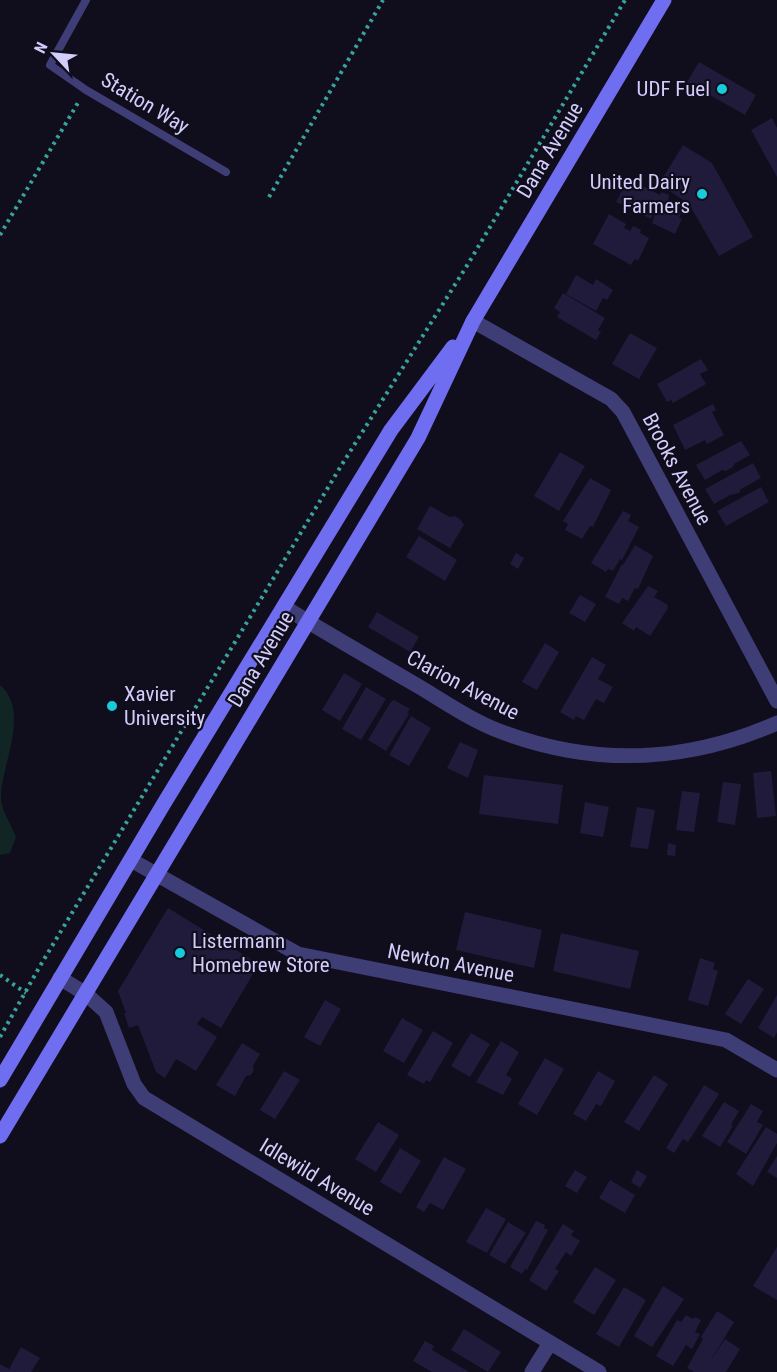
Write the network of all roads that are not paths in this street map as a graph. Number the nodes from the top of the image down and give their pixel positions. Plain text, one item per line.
1 (86, 0) edge
2 (664, 0) edge
3 (226, 172) dead end
4 (473, 321) junction
5 (284, 607) junction
6 (308, 622) junction
7 (777, 701) edge
8 (777, 723) edge
9 (131, 860) junction
10 (156, 874) junction
11 (60, 978) junction
12 (86, 994) junction
13 (777, 1070) edge
14 (0, 1080) edge
15 (0, 1136) edge
16 (550, 1343) junction
17 (532, 1372) edge
18 (599, 1372) edge

1 - 3 lane, Station Way
2 - 4 street, Dana Avenue
4 - 5 street, Dana Avenue
4 - 6 street, Dana Avenue
4 - 7 street, Brooks Avenue
5 - 6 street, Clarion Avenue
5 - 9 street, Dana Avenue
6 - 8 street, Clarion Avenue
6 - 10 street, Dana Avenue
9 - 10 street, Newton Avenue
9 - 11 street, Dana Avenue
10 - 12 street, Dana Avenue
10 - 13 street, Newton Avenue
11 - 12 street, Idlewild Avenue
11 - 14 street, Dana Avenue
12 - 15 street, Dana Avenue
12 - 16 street, Idlewild Avenue
16 - 17 street
16 - 18 street, Idlewild Avenue

